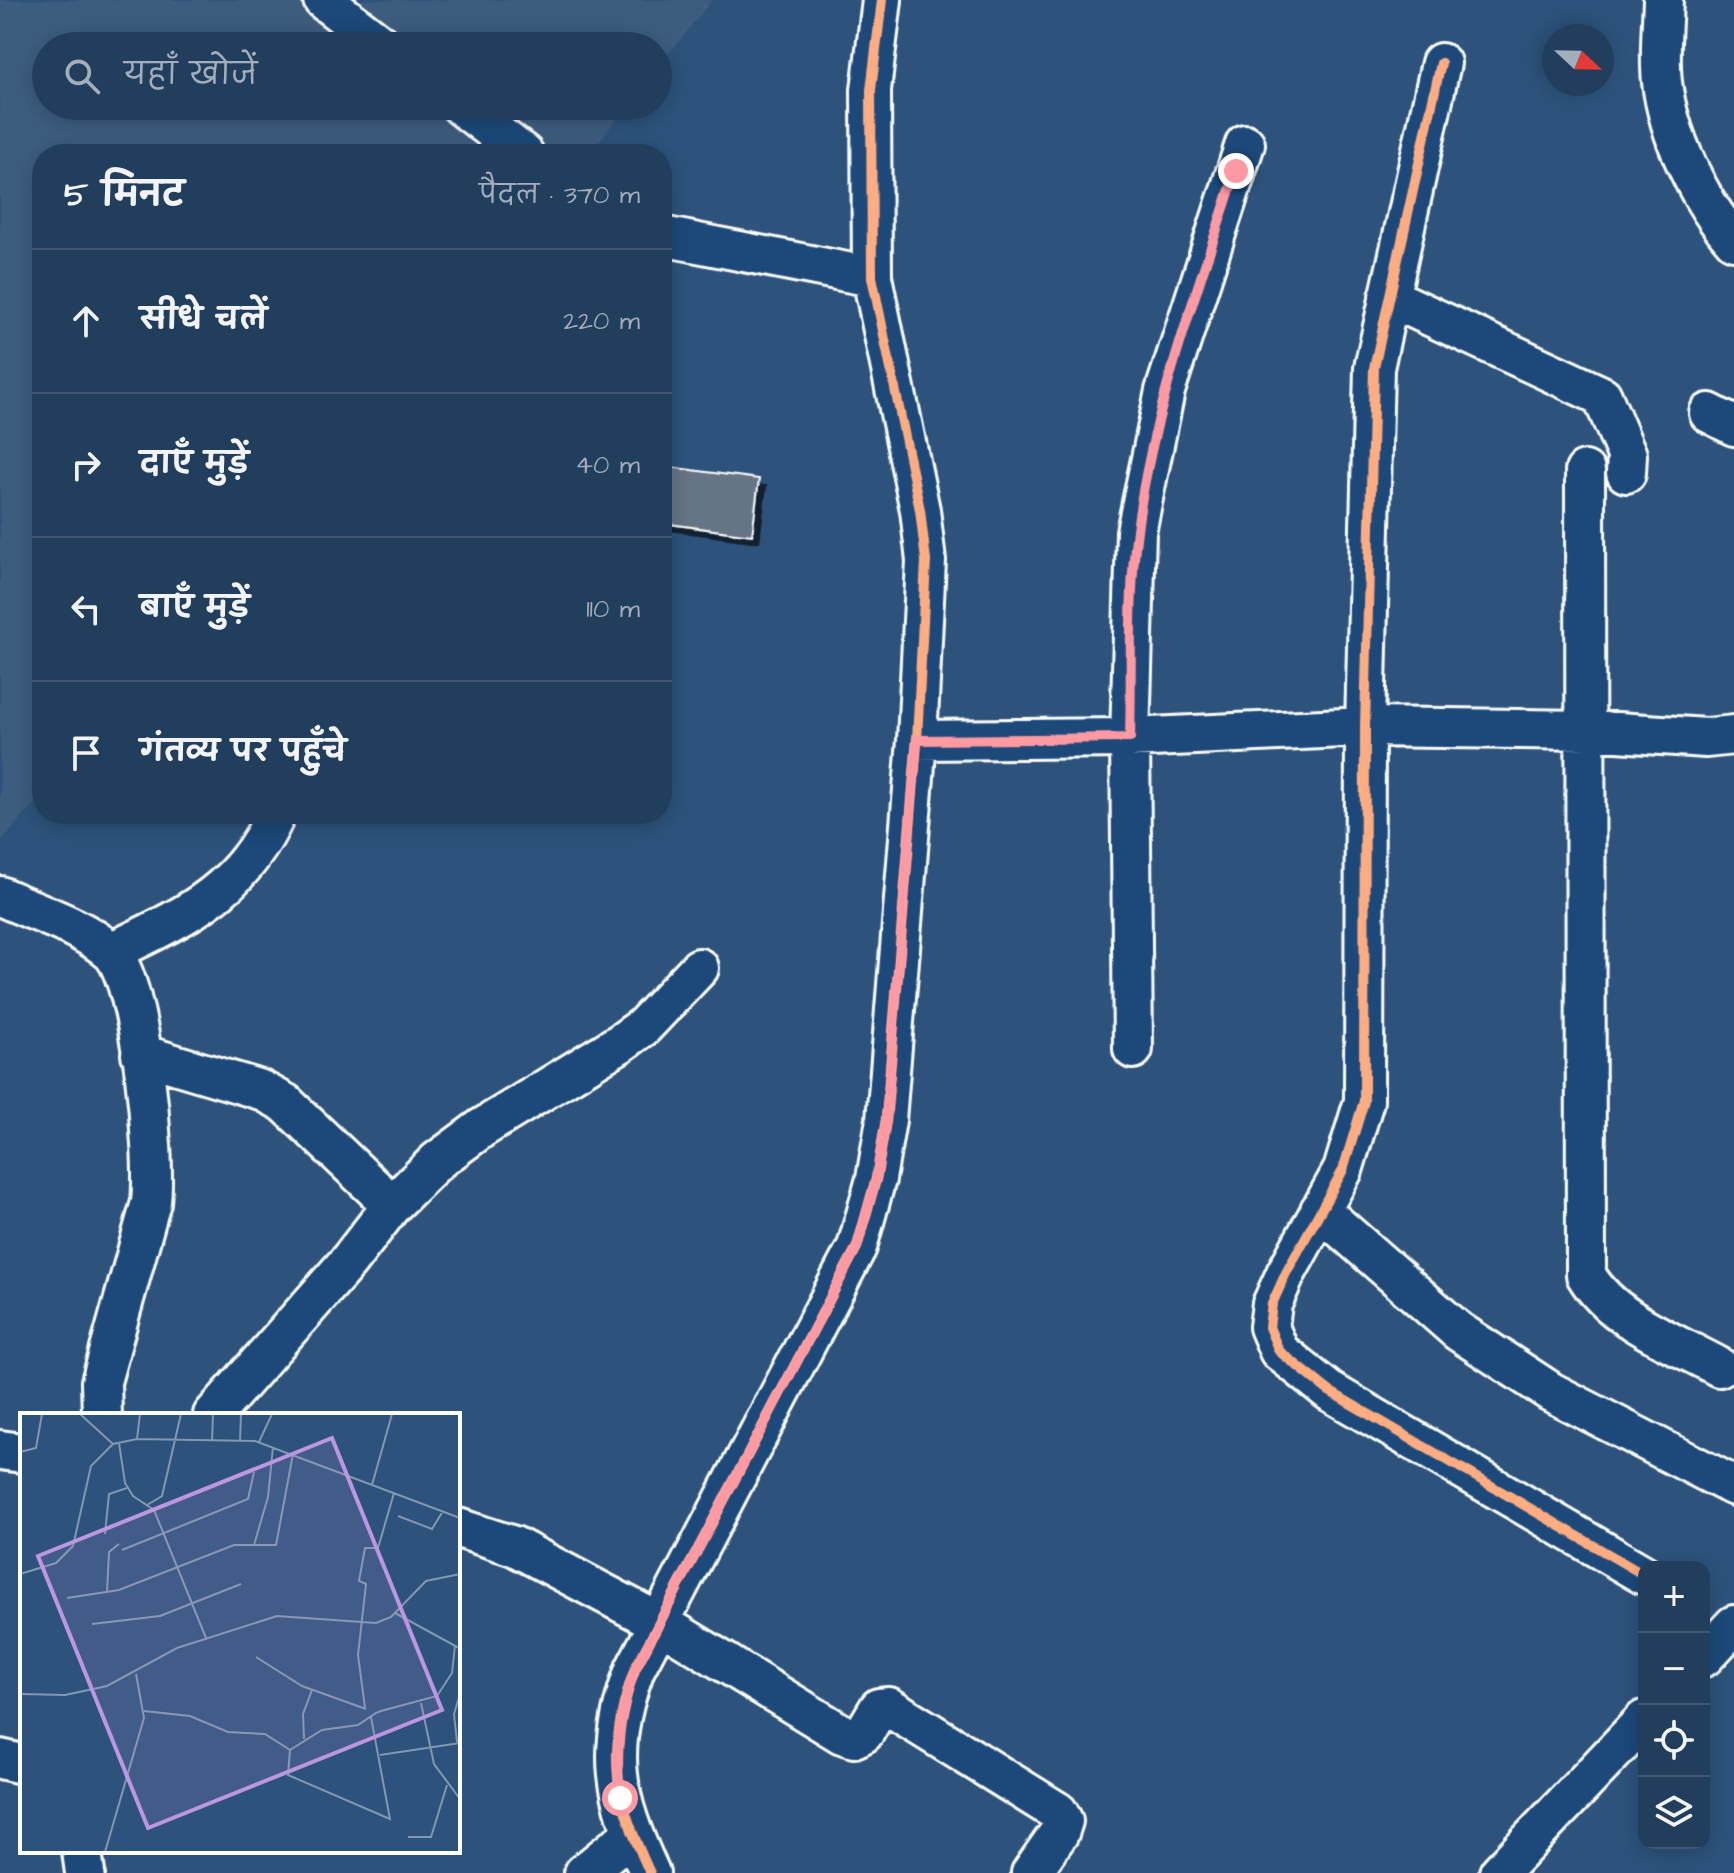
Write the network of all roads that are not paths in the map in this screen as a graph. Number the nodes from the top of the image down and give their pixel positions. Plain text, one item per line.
1 (323, 0) edge
2 (882, 0) edge
3 (1663, 0) edge
4 (365, 32) edge
5 (1441, 63) dead end
6 (479, 120) edge
7 (511, 144) edge
8 (1245, 144) dead end
9 (672, 238) edge
10 (1734, 240) edge
11 (872, 277) junction
12 (1389, 297) junction
13 (1585, 471) dead end
14 (1626, 473) dead end
15 (1365, 727) junction
16 (1588, 730) junction
17 (1734, 735) edge
18 (1130, 738) junction
19 (917, 740) junction
20 (272, 824) edge
21 (0, 896) edge
22 (111, 952) junction
23 (699, 968) dead end
24 (1133, 1049) dead end
25 (141, 1054) junction
26 (392, 1205) junction
27 (1320, 1210) junction
28 (1719, 1367) dead end
29 (102, 1413) edge
30 (215, 1413) edge
31 (0, 1450) edge
32 (20, 1453) edge
33 (1734, 1486) edge
34 (460, 1528) edge
35 (1638, 1571) edge
36 (1710, 1612) edge
37 (662, 1624) junction
38 (1734, 1626) edge
39 (1710, 1651) edge
40 (1638, 1726) edge
41 (0, 1759) edge
42 (20, 1764) edge
43 (632, 1834) junction
44 (82, 1853) edge
45 (85, 1873) edge
46 (584, 1873) edge
47 (650, 1873) edge
48 (1031, 1873) edge
49 (1499, 1873) edge

1 - 4 street
2 - 11 street
3 - 10 street
5 - 12 street
6 - 7 street
8 - 18 street
9 - 11 street
11 - 19 street
12 - 14 street
12 - 15 street
13 - 16 street
15 - 16 street
15 - 18 street
15 - 27 street
16 - 17 street
16 - 28 street
18 - 19 street
18 - 24 street
19 - 37 street
20 - 22 street
21 - 22 street
22 - 25 street
23 - 26 street
25 - 26 street
25 - 29 street
26 - 30 street
27 - 33 street
27 - 35 street
31 - 32 street
34 - 37 street
36 - 38 street
37 - 43 street
37 - 48 street
38 - 39 street
40 - 49 street
41 - 42 street
43 - 46 street
43 - 47 street
44 - 45 street

